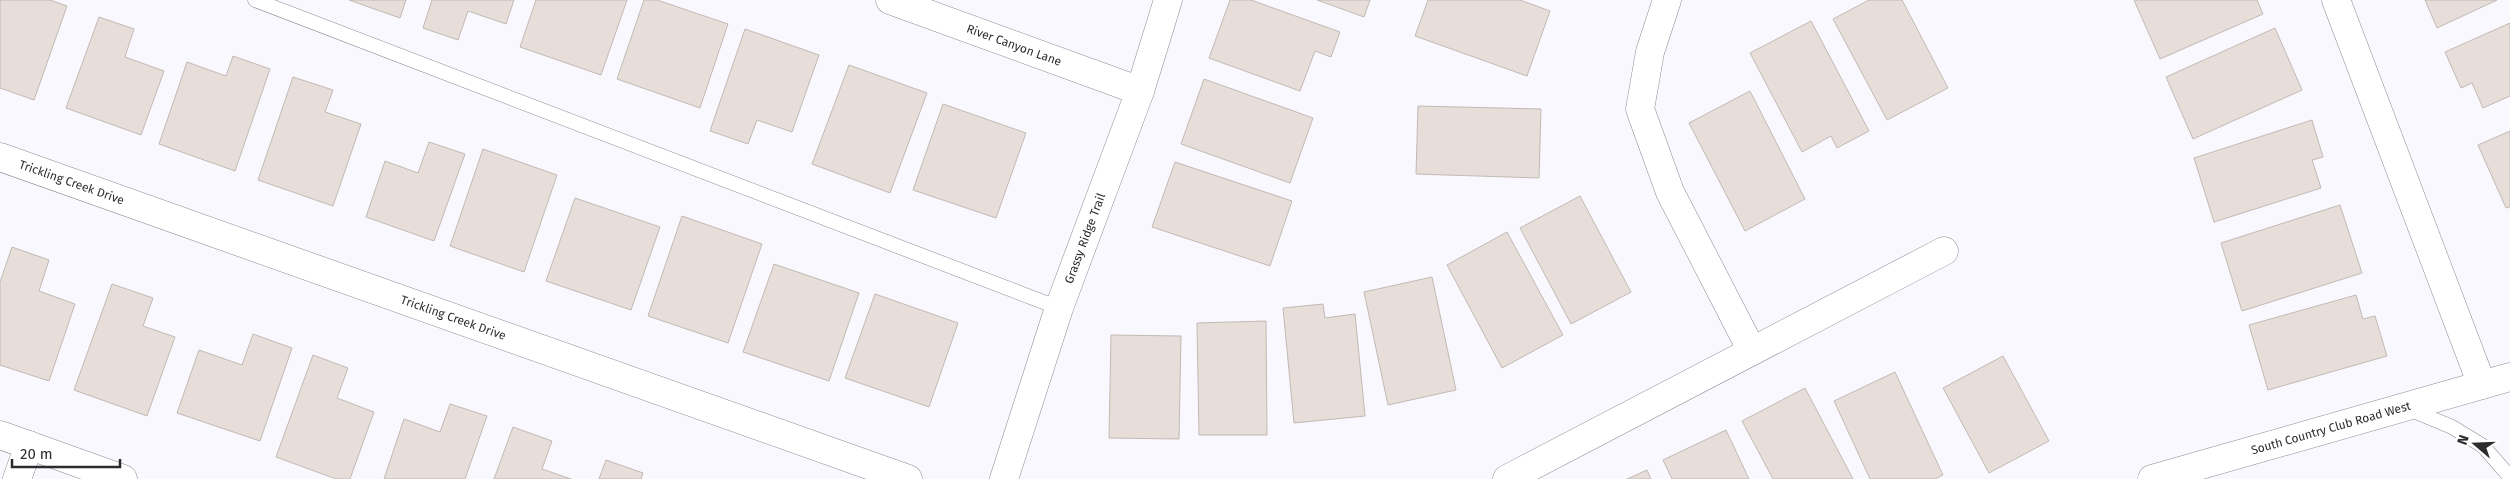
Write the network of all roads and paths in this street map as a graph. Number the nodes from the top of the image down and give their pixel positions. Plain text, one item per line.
1 (255, 0) edge
2 (890, 0) edge
3 (1168, 0) edge
4 (1667, 0) edge
5 (2336, 0) edge
6 (1140, 91) junction
7 (0, 157) edge
8 (1944, 251) dead end
9 (1059, 308) junction
10 (1752, 351) junction
11 (2510, 377) edge
12 (2482, 385) junction
13 (2406, 407) junction
14 (0, 435) edge
15 (29, 445) junction
16 (2510, 477) edge
17 (17, 479) edge
18 (123, 479) edge
19 (908, 479) edge
20 (1004, 479) edge
21 (1507, 479) edge
22 (2152, 479) edge

1 - 9 lane
2 - 6 street, River Canyon Lane
3 - 6 street, Grassy Ridge Trail
4 - 10 street
5 - 12 street
6 - 9 street, Grassy Ridge Trail
7 - 19 street, Trickling Creek Drive
8 - 10 street
9 - 20 street, Grassy Ridge Trail
10 - 21 street
11 - 12 street, South Country Club Road West
12 - 13 street, South Country Club Road West
13 - 16 lane
13 - 22 street, South Country Club Road West
14 - 15 street
15 - 17 street
15 - 18 street

